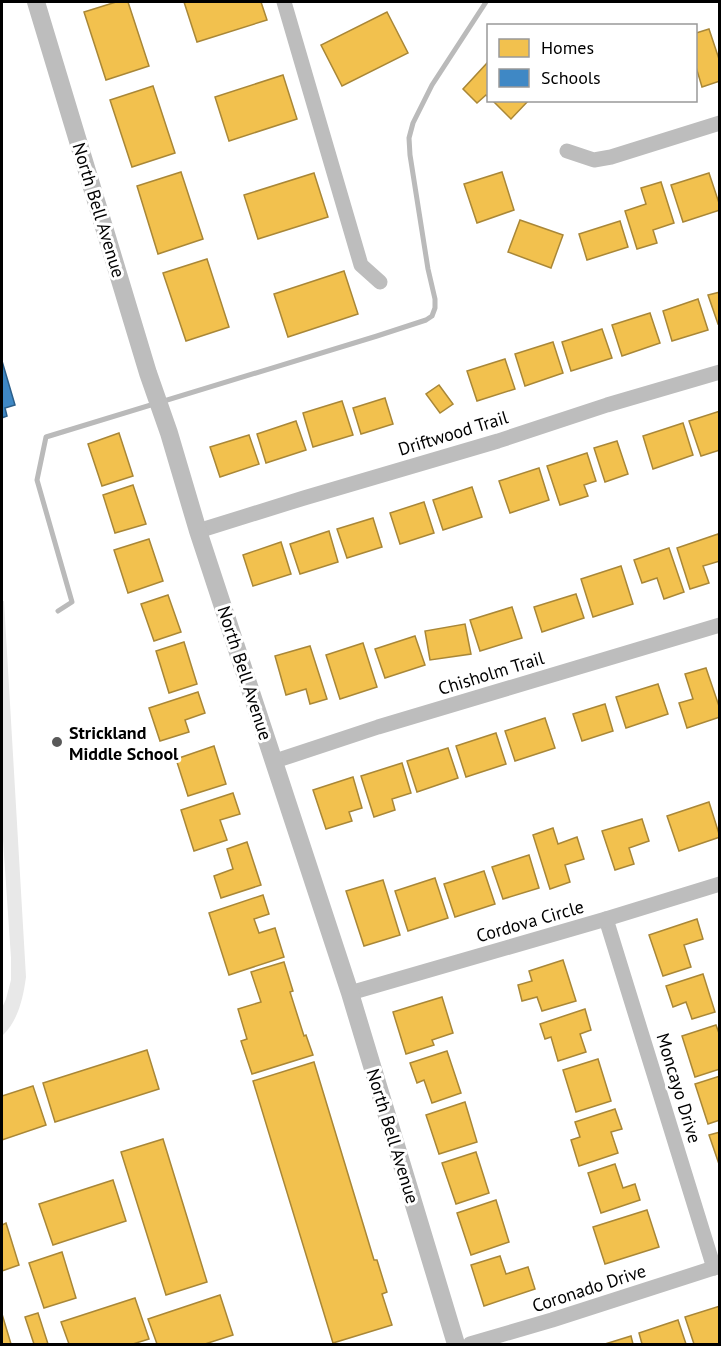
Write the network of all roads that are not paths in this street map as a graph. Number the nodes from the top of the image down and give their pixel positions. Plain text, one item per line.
1 (36, 2) edge
2 (284, 2) edge
3 (720, 123) edge
4 (567, 151) dead end
5 (380, 282) dead end
6 (720, 372) edge
7 (198, 531) junction
8 (720, 626) edge
9 (275, 761) junction
10 (720, 884) edge
11 (606, 919) junction
12 (350, 993) junction
13 (717, 1267) edge
14 (456, 1344) edge
15 (470, 1344) edge

1 - 7 street, North Bell Avenue
2 - 5 street
3 - 4 street
6 - 7 street, Driftwood Trail
7 - 9 street, North Bell Avenue
8 - 9 street, Chisholm Trail
9 - 12 street, North Bell Avenue
10 - 11 street, Cordova Circle
11 - 12 street, Cordova Circle
11 - 13 street, Moncayo Drive
12 - 14 street, North Bell Avenue
13 - 15 street, Coronado Drive

